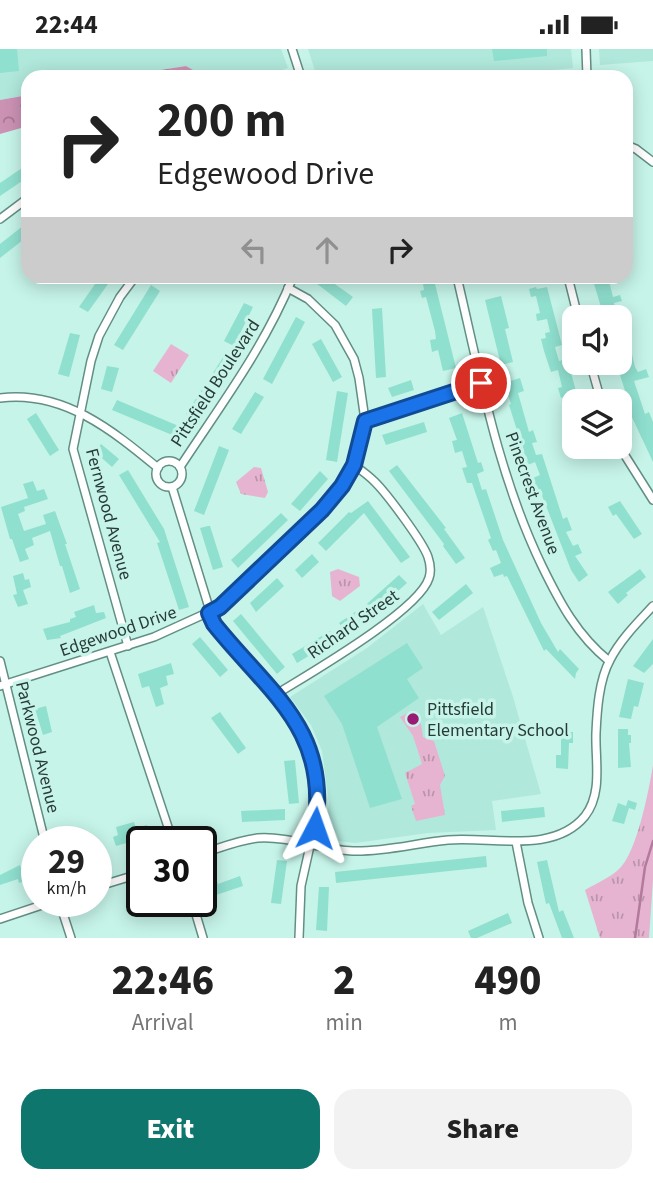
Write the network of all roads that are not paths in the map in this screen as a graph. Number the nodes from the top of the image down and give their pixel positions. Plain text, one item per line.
1 (292, 49) edge
2 (586, 49) edge
3 (300, 70) edge
4 (587, 70) edge
5 (633, 148) edge
6 (653, 162) edge
7 (21, 203) edge
8 (0, 219) edge
9 (130, 284) edge
10 (290, 284) edge
11 (459, 284) edge
12 (570, 284) edge
13 (289, 288) junction
14 (575, 305) edge
15 (481, 383) junction
16 (0, 398) edge
17 (80, 413) junction
18 (365, 421) junction
19 (627, 459) edge
20 (354, 465) junction
21 (180, 467) junction
22 (158, 468) junction
23 (172, 487) junction
24 (653, 501) edge
25 (653, 606) edge
26 (209, 613) junction
27 (128, 646) junction
28 (110, 652) junction
29 (0, 661) edge
30 (609, 661) junction
31 (3, 685) edge
32 (275, 695) junction
33 (41, 826) edge
34 (168, 826) edge
35 (516, 842) junction
36 (310, 844) junction
37 (217, 849) edge
38 (21, 912) edge
39 (64, 917) edge
40 (197, 917) edge
41 (0, 919) edge
42 (71, 938) edge
43 (203, 938) edge
44 (299, 938) edge
45 (539, 938) edge

1 - 3 street
2 - 4 street
5 - 6 street
7 - 8 street
9 - 17 street, Fernwood Avenue
10 - 13 street, Pittsfield Boulevard
11 - 15 street, Pinecrest Avenue
12 - 14 street
13 - 18 street, Edgewood Drive
13 - 21 street, Pittsfield Boulevard
15 - 18 street
15 - 30 street, Pinecrest Avenue
16 - 17 street
17 - 22 street
17 - 27 street, Fernwood Avenue
18 - 20 street, Edgewood Drive
19 - 24 street
20 - 26 street, Edgewood Drive
20 - 32 street, Richard Street
21 - 22 street, Pittsfield Boulevard
21 - 23 street, Pittsfield Boulevard
22 - 23 street
23 - 26 street
25 - 30 street
26 - 27 street, Edgewood Drive
26 - 32 street
27 - 28 street, Edgewood Drive
28 - 31 street, Edgewood Drive
28 - 34 street
29 - 31 street, Parkwood Avenue
30 - 35 street
31 - 33 street, Parkwood Avenue
32 - 36 street
35 - 36 street
35 - 45 street
36 - 37 street
36 - 44 street
38 - 41 street
39 - 42 street
40 - 43 street

